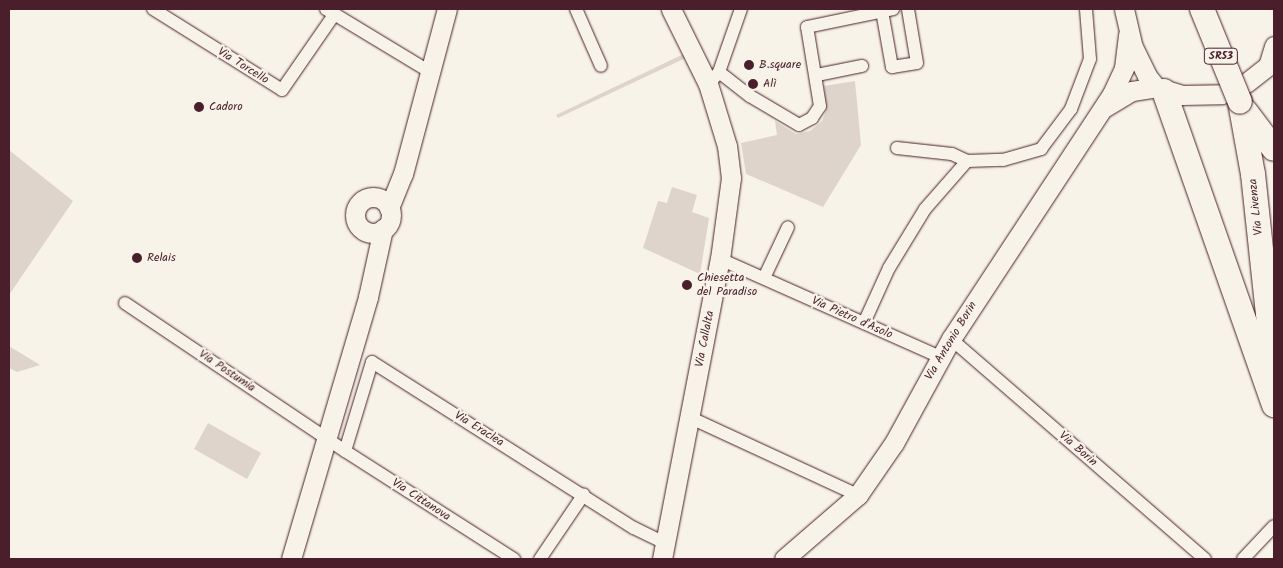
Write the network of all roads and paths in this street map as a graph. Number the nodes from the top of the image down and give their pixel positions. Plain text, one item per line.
1 (153, 9) edge
2 (447, 9) edge
3 (576, 9) edge
4 (670, 9) edge
5 (741, 9) edge
6 (908, 9) edge
7 (1086, 9) edge
8 (1124, 9) edge
9 (1202, 9) edge
10 (887, 10) edge
11 (330, 12) edge
12 (1128, 34) junction
13 (1274, 46) edge
14 (601, 66) dead end
15 (862, 66) dead end
16 (430, 72) junction
17 (817, 75) junction
18 (714, 78) junction
19 (1160, 89) junction
20 (1236, 93) junction
21 (1104, 108) junction
22 (898, 148) dead end
23 (1274, 149) edge
24 (409, 152) junction
25 (967, 162) junction
26 (370, 197) junction
27 (389, 208) junction
28 (788, 227) dead end
29 (374, 230) junction
30 (720, 259) junction
31 (764, 278) junction
32 (126, 303) dead end
33 (864, 323) junction
34 (950, 339) junction
35 (940, 357) junction
36 (1274, 371) edge
37 (1274, 405) edge
38 (691, 418) junction
39 (328, 439) junction
40 (345, 451) junction
41 (584, 494) junction
42 (858, 495) junction
43 (1274, 526) edge
44 (663, 551) edge
45 (291, 559) edge
46 (514, 559) edge
47 (540, 559) edge
48 (784, 559) edge
49 (1205, 559) edge
50 (1243, 559) edge

1 - 11 street, Via Torcello
2 - 16 street
3 - 14 street
4 - 18 street, Via Callalta
5 - 18 street
6 - 10 street
7 - 25 street
8 - 12 street
9 - 20 highway, SR53, bridge
10 - 17 street
11 - 16 street, Via Torcello
12 - 19 street
12 - 21 street, Via Antonio Borin
13 - 20 street
15 - 17 street
16 - 24 street
17 - 18 street
18 - 30 street, Via Callalta
19 - 20 street
19 - 21 street, Via Antonio Borin
19 - 37 highway
20 - 23 highway, SR53
20 - 36 highway, Via Livenza / SR53
21 - 34 street, Via Antonio Borin
22 - 25 street
24 - 26 street
24 - 27 street
25 - 33 street
26 - 27 street
26 - 29 street
27 - 29 street
28 - 31 street
29 - 39 street
30 - 31 street, Via Pietro d'Asolo
30 - 38 street, Via Callalta
31 - 33 street, Via Pietro d'Asolo
32 - 39 street, Via Postumia
33 - 35 street, Via Pietro d'Asolo
34 - 35 street, Via Antonio Borin
34 - 49 street, Via Borin
35 - 42 street, Via Antonio Borin
38 - 42 street
38 - 44 street, Via Callalta
39 - 40 street, Via Cittanova
39 - 45 street
40 - 41 street, Via Eraclea
40 - 46 street, Via Cittanova
41 - 44 street, Via Eraclea
41 - 47 street
42 - 48 street, Via Antonio Borin
43 - 50 street

